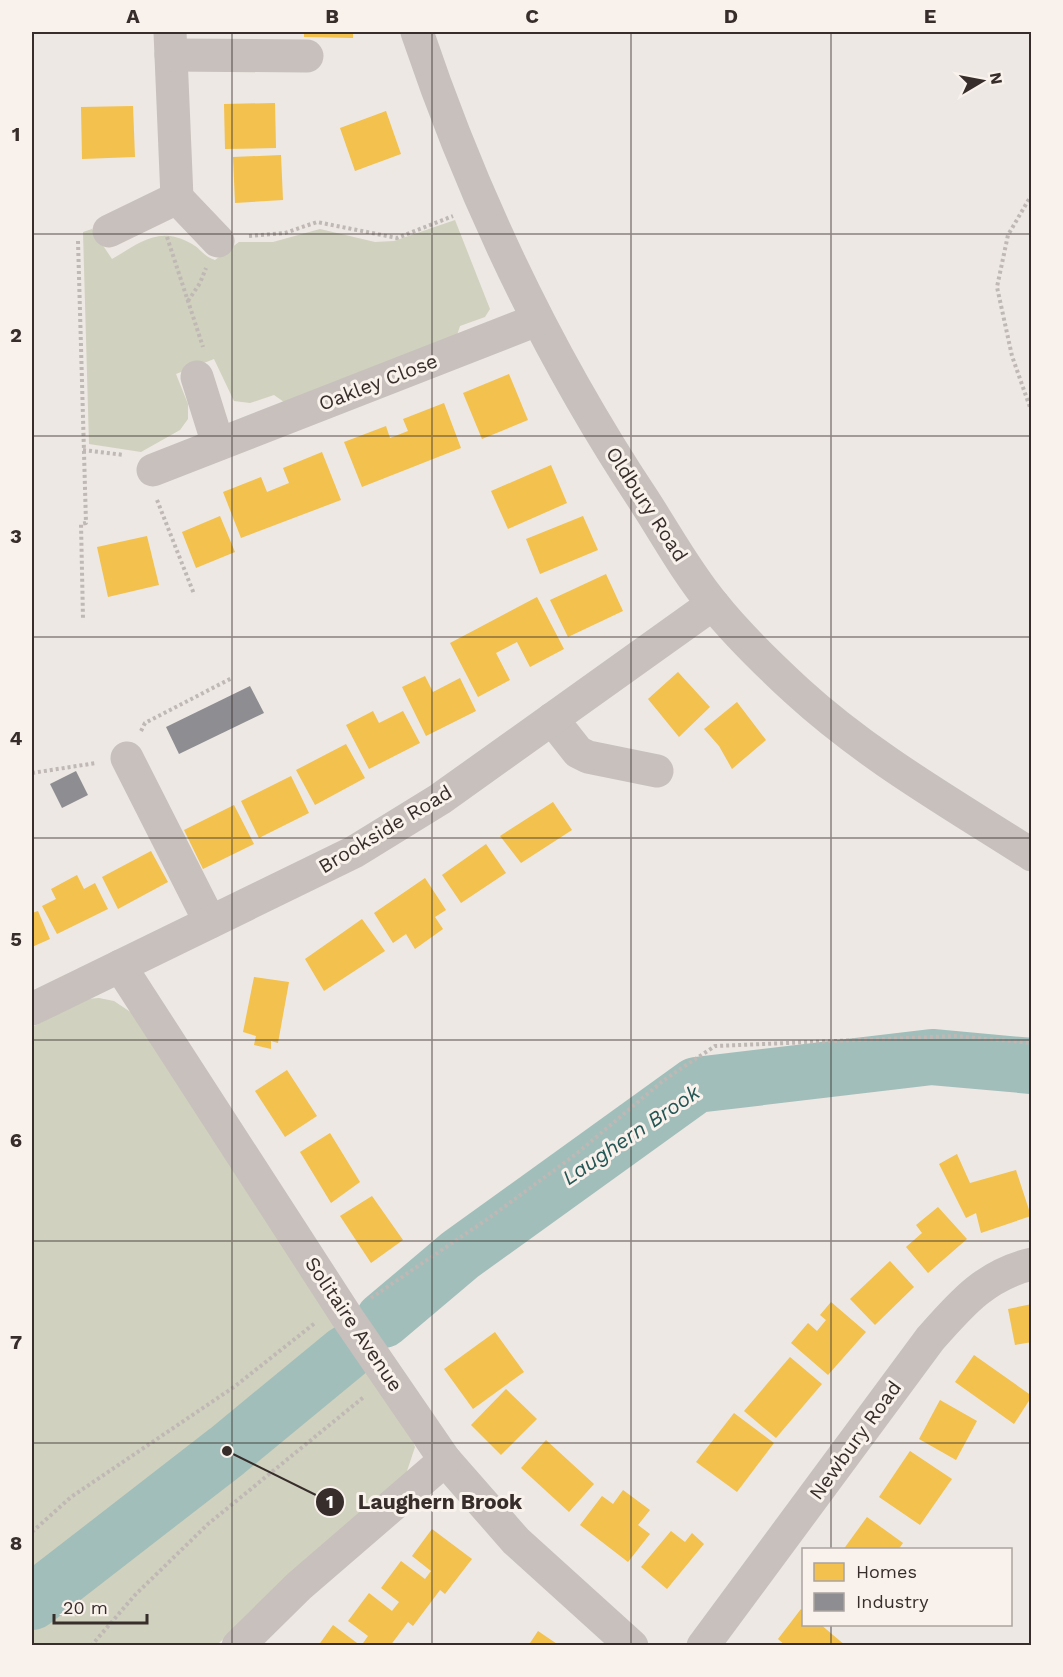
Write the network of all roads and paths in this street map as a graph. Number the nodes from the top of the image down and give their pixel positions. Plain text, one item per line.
1 (417, 32) edge
2 (171, 43) edge
3 (307, 56) dead end
4 (1032, 194) edge
5 (165, 204) junction
6 (483, 204) junction
7 (109, 231) joint
8 (227, 238) joint
9 (537, 320) junction
10 (197, 376) joint
11 (1032, 413) edge
12 (218, 444) junction
13 (83, 450) junction
14 (146, 474) junction
15 (194, 594) dead end
16 (713, 604) junction
17 (83, 619) dead end
18 (552, 719) junction
19 (127, 758) dead end
20 (657, 771) dead end
21 (1032, 855) edge
22 (210, 922) junction
23 (120, 966) junction
24 (32, 1009) edge
25 (1032, 1043) edge
26 (1032, 1264) edge
27 (386, 1288) dead end
28 (344, 1311) junction
29 (388, 1377) junction
30 (446, 1460) junction
31 (32, 1532) edge
32 (91, 1646) edge
33 (238, 1646) edge
34 (632, 1646) edge
35 (703, 1646) edge

1 - 6 street, Oldbury Road
2 - 3 street
2 - 5 street
4 - 11 path
5 - 7 street
5 - 8 street
5 - 10 path
6 - 8 path
6 - 9 street, Oldbury Road
7 - 13 path
9 - 12 street, Oakley Close
9 - 16 street, Oldbury Road
10 - 12 street
12 - 14 street, Oakley Close
13 - 14 path
13 - 17 path
14 - 15 path
16 - 18 street, Brookside Road
16 - 21 street, Oldbury Road
18 - 20 street
18 - 22 street, Brookside Road
19 - 22 street
22 - 23 street, Brookside Road
23 - 24 street, Brookside Road
23 - 28 street, Solitaire Avenue
25 - 27 path
26 - 35 street, Newbury Road
28 - 29 street, Solitaire Avenue
28 - 31 path
29 - 30 street, Solitaire Avenue
29 - 32 path
30 - 33 street
30 - 34 street, Solitaire Avenue

